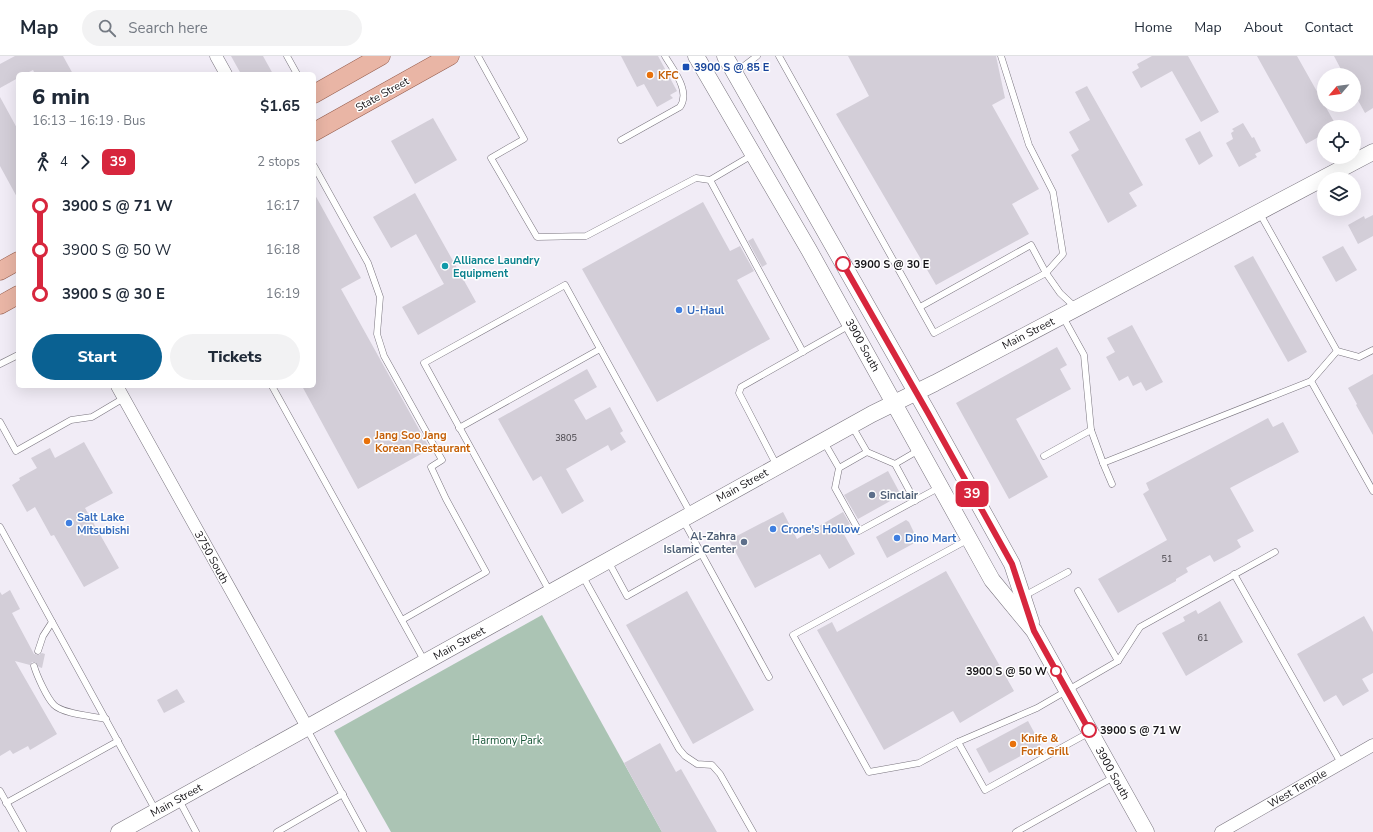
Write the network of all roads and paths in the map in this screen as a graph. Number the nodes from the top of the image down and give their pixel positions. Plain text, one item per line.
1 (216, 56) edge
2 (287, 56) edge
3 (381, 56) edge
4 (450, 56) edge
5 (478, 56) edge
6 (665, 56) edge
7 (696, 56) edge
8 (725, 56) edge
9 (757, 56) edge
10 (779, 56) edge
11 (1001, 56) edge
12 (225, 72) edge
13 (296, 72) edge
14 (735, 73) junction
15 (316, 93) edge
16 (316, 131) edge
17 (621, 140) dead end
18 (1373, 152) edge
19 (754, 154) junction
20 (316, 170) edge
21 (710, 180) junction
22 (1259, 212) junction
23 (16, 262) edge
24 (0, 271) edge
25 (1046, 273) junction
26 (920, 307) junction
27 (1069, 312) junction
28 (851, 325) junction
29 (600, 349) junction
30 (1373, 350) edge
31 (1337, 351) junction
32 (803, 352) junction
33 (16, 356) edge
34 (0, 364) edge
35 (1310, 381) junction
36 (119, 388) edge
37 (273, 388) edge
38 (916, 392) junction
39 (124, 398) junction
40 (894, 403) junction
41 (0, 422) edge
42 (852, 425) junction
43 (459, 428) junction
44 (1091, 430) junction
45 (824, 440) junction
46 (919, 450) junction
47 (867, 452) junction
48 (1044, 456) dead end
49 (1103, 463) junction
50 (895, 464) junction
51 (777, 466) junction
52 (839, 468) junction
53 (1112, 484) dead end
54 (940, 487) junction
55 (1373, 491) edge
56 (915, 501) junction
57 (687, 516) junction
58 (0, 527) edge
59 (969, 539) junction
60 (1275, 552) dead end
61 (702, 554) junction
62 (608, 560) junction
63 (1068, 572) dead end
64 (582, 574) junction
65 (1234, 574) junction
66 (1078, 591) dead end
67 (550, 592) junction
68 (1022, 597) junction
69 (402, 620) junction
70 (52, 622) junction
71 (1034, 631) junction
72 (38, 652) dead end
73 (1118, 661) junction
74 (425, 662) junction
75 (34, 666) dead end
76 (770, 677) dead end
77 (1067, 691) junction
78 (106, 719) junction
79 (307, 727) junction
80 (1090, 732) junction
81 (118, 741) junction
82 (958, 742) junction
83 (1373, 745) edge
84 (1340, 763) junction
85 (1116, 776) junction
86 (0, 791) edge
87 (343, 794) junction
88 (178, 799) junction
89 (6, 803) junction
90 (156, 811) junction
91 (23, 832) edge
92 (119, 832) edge
93 (196, 832) edge
94 (277, 832) edge
95 (363, 832) edge
96 (753, 832) edge
97 (1016, 832) edge
98 (1146, 832) edge
99 (1222, 832) edge

1 - 12 street
2 - 13 lane
3 - 15 main road
4 - 16 main road, State Street
5 - 21 lane
6 - 17 lane
7 - 19 main road, 3900 South
8 - 14 main road, 3900 South
9 - 14 lane
10 - 26 lane
11 - 25 lane
14 - 38 main road, 3900 South
18 - 22 main road, Main Street
19 - 21 lane
19 - 28 main road, 3900 South
20 - 69 lane
21 - 32 lane
22 - 27 main road, Main Street
22 - 31 lane
23 - 24 main road
25 - 26 lane
25 - 26 lane
25 - 27 lane
27 - 38 main road, Main Street
27 - 44 lane
28 - 32 lane
28 - 40 main road, 3900 South
29 - 43 lane
29 - 43 lane
29 - 57 lane
30 - 31 lane
31 - 35 lane
32 - 51 lane
33 - 34 lane
35 - 49 lane
35 - 55 lane
36 - 39 street, 3750 South
37 - 69 lane
38 - 40 main road, Main Street
38 - 68 main road, 3900 South
39 - 41 lane
39 - 79 street, 3750 South
40 - 42 main road, Main Street
40 - 46 main road, 3900 South
42 - 45 main road, Main Street
42 - 47 lane
43 - 67 lane
44 - 48 lane
44 - 49 lane
45 - 51 main road, Main Street
45 - 52 lane
46 - 50 lane
46 - 54 main road, 3900 South
47 - 50 lane
47 - 52 lane
49 - 53 lane
50 - 56 lane
51 - 57 main road, Main Street
52 - 56 lane
54 - 56 lane
54 - 59 main road, 3900 South
57 - 61 lane
57 - 62 main road, Main Street
58 - 70 lane
59 - 71 main road, 3900 South
59 - 82 lane
60 - 65 lane
61 - 62 lane
61 - 76 lane
62 - 64 main road, Main Street
63 - 68 lane
64 - 67 main road, Main Street
64 - 96 lane
65 - 73 lane
65 - 84 lane
66 - 73 lane
67 - 74 main road, Main Street
68 - 71 main road, 3900 South
69 - 74 lane
70 - 72 lane
70 - 78 lane
71 - 77 main road, 3900 South
73 - 77 lane
74 - 79 main road, Main Street
75 - 78 lane
77 - 80 main road, 3900 South
77 - 82 lane
78 - 81 lane
79 - 87 lane
79 - 88 main road, Main Street
80 - 82 lane
80 - 85 main road, 3900 South
81 - 89 lane
81 - 90 lane
83 - 84 street, West Temple
84 - 99 street, West Temple
85 - 97 lane
85 - 98 main road, 3900 South
86 - 89 lane
87 - 94 lane
87 - 95 lane
88 - 90 main road, Main Street
88 - 93 lane
89 - 91 lane
90 - 92 main road, Main Street

